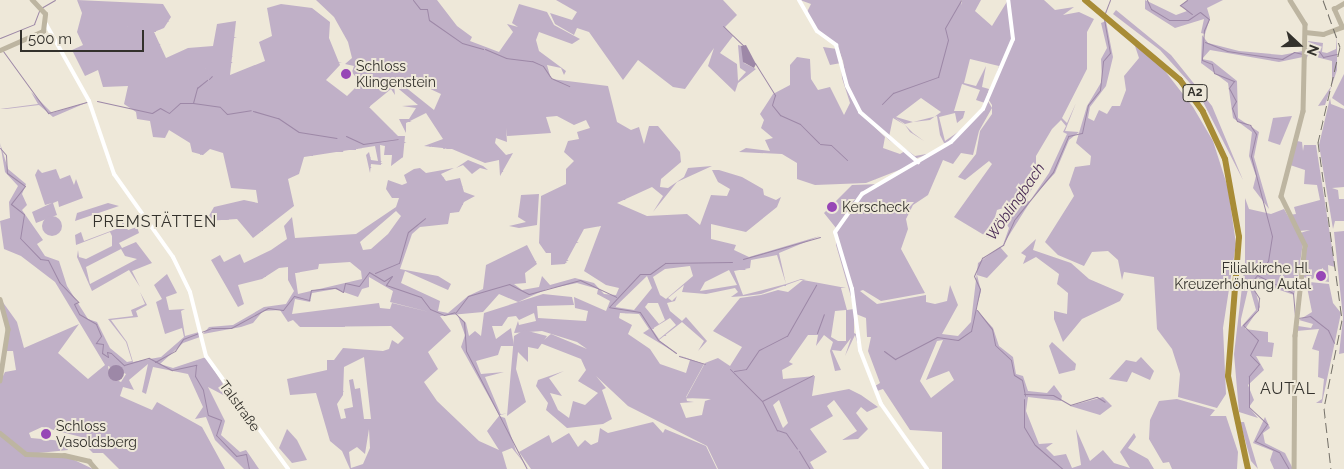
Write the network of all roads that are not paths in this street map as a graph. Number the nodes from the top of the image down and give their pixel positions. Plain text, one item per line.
1 (32, 0) edge
2 (799, 0) edge
3 (1008, 0) edge
4 (1084, 0) edge
5 (1090, 0) edge
6 (1290, 0) edge
7 (1344, 4) edge
8 (1101, 11) junction
9 (46, 24) junction
10 (1305, 32) junction
11 (1, 49) edge
12 (918, 162) junction
13 (0, 299) edge
14 (0, 380) edge
15 (0, 433) edge
16 (96, 469) edge
17 (288, 469) edge
18 (927, 469) edge
19 (1249, 469) edge
20 (1294, 469) edge

1 - 9 main road
2 - 12 street
3 - 12 street
4 - 8 highway, A2
5 - 8 highway, A2
6 - 10 main road
7 - 10 main road
8 - 19 highway, A2
9 - 11 main road
9 - 17 street, Talstraße
10 - 20 main road
12 - 18 street
13 - 14 main road
15 - 16 main road

